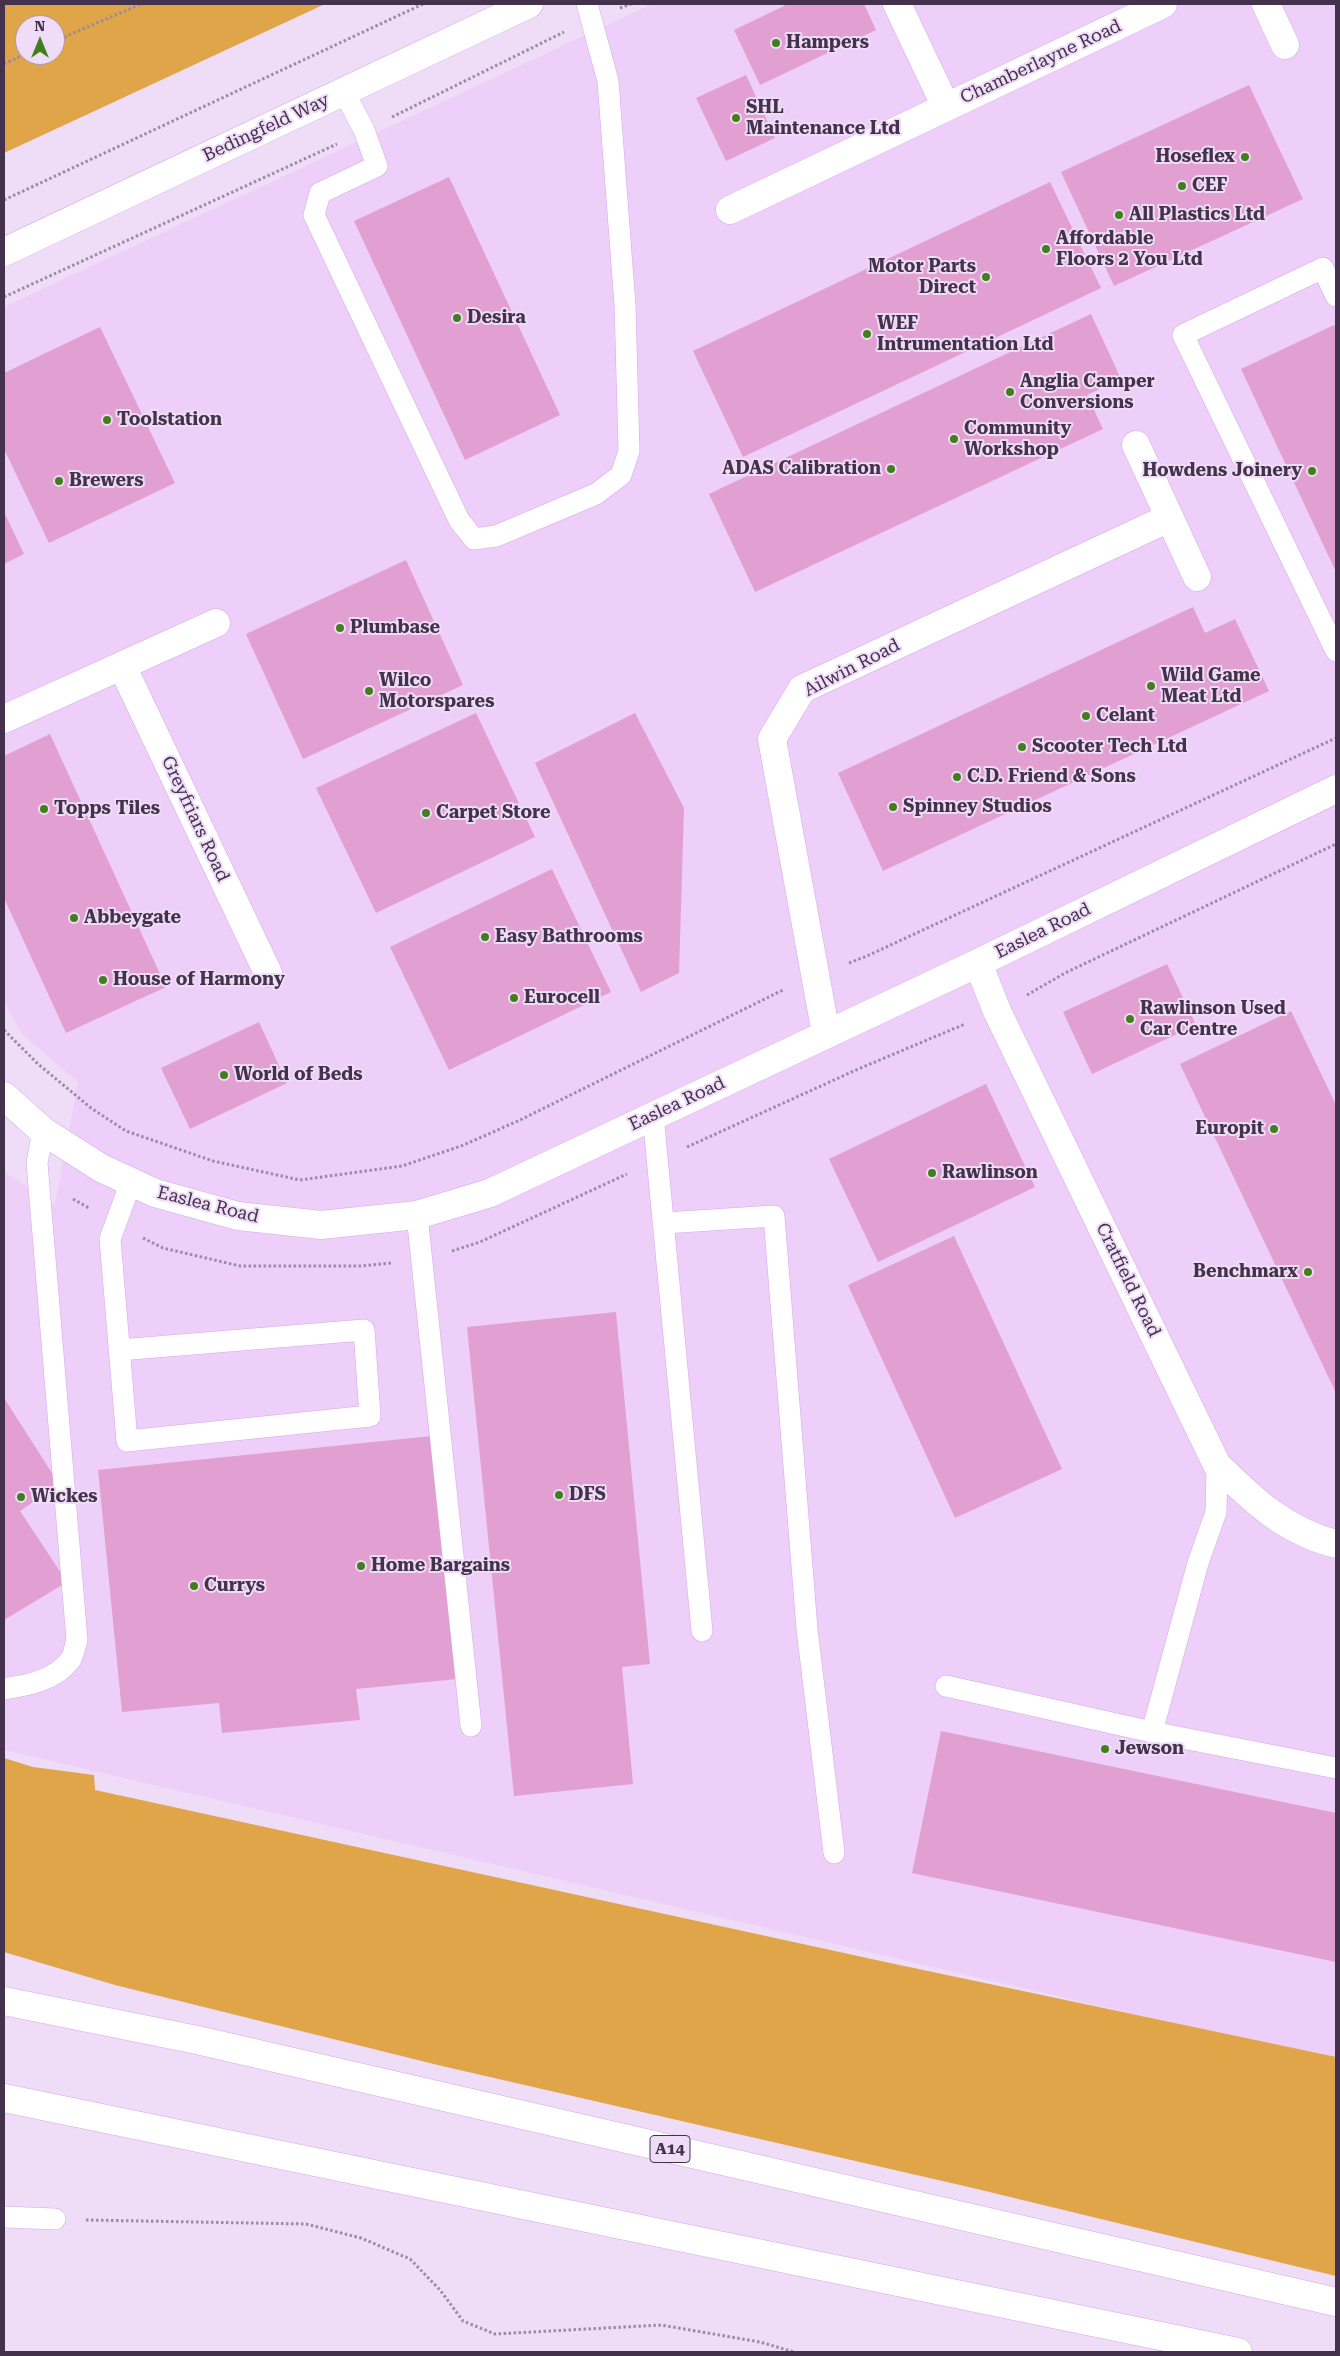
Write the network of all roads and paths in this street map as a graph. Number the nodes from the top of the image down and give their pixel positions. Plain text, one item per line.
1 (141, 4) edge
2 (423, 4) edge
3 (529, 4) edge
4 (631, 4) edge
5 (897, 4) edge
6 (1163, 4) edge
7 (1266, 4) edge
8 (590, 11) edge
9 (65, 37) edge
10 (1285, 45) dead end
11 (344, 92) junction
12 (946, 107) junction
13 (364, 130) junction
14 (4, 200) edge
15 (730, 210) dead end
16 (4, 252) edge
17 (1336, 296) edge
18 (4, 297) edge
19 (1136, 444) dead end
20 (1169, 518) junction
21 (1197, 577) dead end
22 (216, 623) dead end
23 (1336, 652) edge
24 (122, 666) junction
25 (4, 719) edge
26 (1336, 738) edge
27 (1336, 789) edge
28 (978, 963) junction
29 (268, 973) dead end
30 (815, 975) junction
31 (4, 1030) edge
32 (826, 1034) junction
33 (4, 1096) edge
34 (654, 1116) junction
35 (43, 1131) junction
36 (132, 1182) junction
37 (417, 1215) junction
38 (664, 1223) junction
39 (119, 1350) junction
40 (1217, 1465) junction
41 (1336, 1544) edge
42 (702, 1631) dead end
43 (946, 1686) dead end
44 (4, 1689) edge
45 (471, 1726) dead end
46 (1152, 1732) junction
47 (1336, 1768) edge
48 (834, 1852) dead end
49 (4, 2000) edge
50 (4, 2098) edge
51 (4, 2217) edge
52 (55, 2219) joint
53 (1336, 2302) edge
54 (794, 2352) edge
55 (1238, 2352) edge

1 - 9 path
2 - 14 path
3 - 11 main road, Bedingfeld Way
4 - 8 path
5 - 12 main road, Chamberlayne Road
6 - 12 main road, Chamberlayne Road
7 - 10 main road
8 - 13 path
8 - 13 lane
11 - 13 lane
11 - 16 main road, Bedingfeld Way
12 - 15 main road, Chamberlayne Road
13 - 18 path
17 - 23 lane
19 - 20 main road
20 - 21 main road
20 - 30 main road, Ailwin Road
22 - 24 main road
24 - 25 main road
24 - 29 main road, Greyfriars Road
26 - 30 path
27 - 28 main road, Easlea Road
28 - 32 main road, Easlea Road
28 - 40 main road, Cratfield Road
30 - 31 path
30 - 32 main road, Ailwin Road
32 - 34 main road, Easlea Road
33 - 35 main road, Easlea Road
34 - 37 main road, Easlea Road
34 - 38 lane
35 - 36 main road, Easlea Road
35 - 44 lane
36 - 37 main road, Easlea Road
36 - 39 lane
37 - 45 lane
38 - 42 lane
38 - 48 lane
39 - 39 lane
40 - 41 main road, Cratfield Road
40 - 46 lane
43 - 46 lane
46 - 47 lane
49 - 53 main road, A14
50 - 55 main road
51 - 52 lane
52 - 54 path

